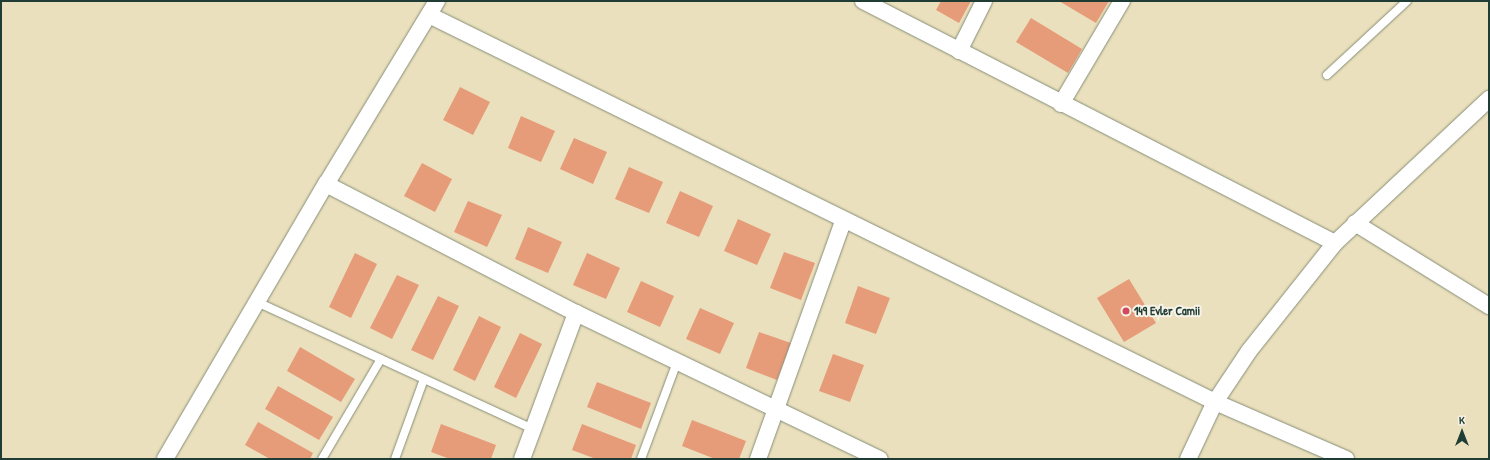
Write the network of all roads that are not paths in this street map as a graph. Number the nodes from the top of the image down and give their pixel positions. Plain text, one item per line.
1 (437, 1) edge
2 (863, 1) edge
3 (984, 1) edge
4 (1122, 1) edge
5 (1407, 1) edge
6 (429, 15) junction
7 (959, 51) junction
8 (1327, 75) dead end
9 (1489, 99) edge
10 (1061, 104) junction
11 (326, 184) junction
12 (843, 221) junction
13 (1355, 224) junction
14 (1335, 243) junction
15 (257, 302) junction
16 (1489, 306) edge
17 (576, 313) junction
18 (381, 359) junction
19 (677, 362) junction
20 (424, 378) junction
21 (1215, 402) junction
22 (777, 410) junction
23 (533, 429) junction
24 (165, 459) edge
25 (322, 459) edge
26 (395, 459) edge
27 (522, 459) edge
28 (641, 459) edge
29 (758, 459) edge
30 (880, 459) edge
31 (1188, 459) edge
32 (1346, 459) edge

1 - 6 street
2 - 7 street
3 - 7 street
4 - 10 street
5 - 8 lane
6 - 11 street
6 - 12 street
7 - 10 street
9 - 13 street
10 - 14 street
11 - 15 street
11 - 17 street
12 - 21 street
12 - 22 street
13 - 14 street
13 - 16 street
14 - 21 street
15 - 18 lane
15 - 24 street
17 - 19 street
17 - 23 street
18 - 20 lane
18 - 25 lane
19 - 22 street
19 - 28 lane
20 - 23 lane
20 - 26 lane
21 - 31 street
21 - 32 street
22 - 29 street
22 - 30 street
23 - 27 street

